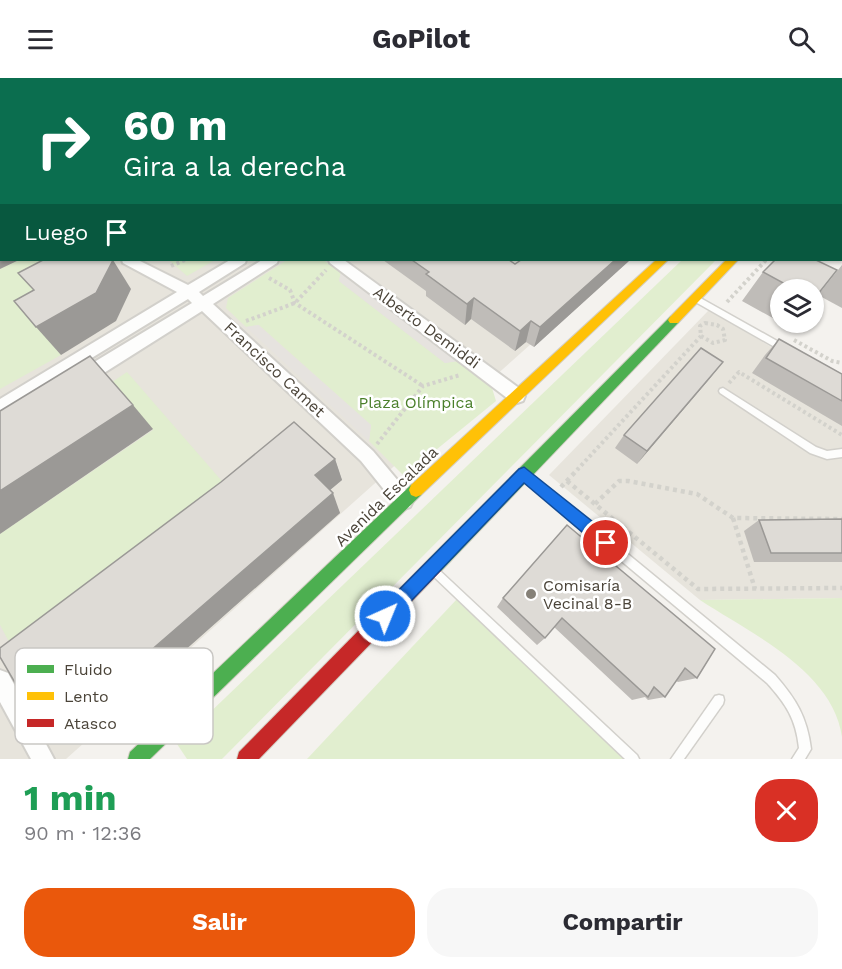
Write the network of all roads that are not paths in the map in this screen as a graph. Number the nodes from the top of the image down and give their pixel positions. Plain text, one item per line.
1 (130, 261) edge
2 (238, 261) edge
3 (270, 261) edge
4 (336, 261) edge
5 (661, 261) edge
6 (731, 261) edge
7 (189, 292) junction
8 (695, 298) junction
9 (202, 303) junction
10 (791, 353) edge
11 (71, 386) edge
12 (723, 391) road end
13 (517, 396) junction
14 (0, 407) edge
15 (842, 453) edge
16 (524, 474) junction
17 (404, 501) junction
18 (431, 569) junction
19 (0, 681) edge
20 (213, 686) edge
21 (719, 700) dead end
22 (15, 708) edge
23 (35, 744) edge
24 (152, 744) edge
25 (138, 758) edge
26 (158, 758) edge
27 (43, 759) edge
28 (246, 759) edge
29 (633, 759) edge
30 (677, 759) edge
31 (798, 759) edge

1 - 7 street, Francisco Camet
2 - 7 street
3 - 9 street
4 - 13 street, Alberto Demiddi
5 - 13 main road, Avenida Escalada
6 - 8 main road
7 - 9 street, Francisco Camet
7 - 14 street
8 - 10 lane
8 - 16 main road
9 - 11 street
9 - 17 street, Francisco Camet
12 - 15 lane
13 - 17 main road, Avenida Escalada
16 - 18 main road
16 - 31 lane
17 - 20 main road, Avenida Escalada
18 - 28 main road
18 - 29 lane
19 - 22 street
21 - 30 lane
23 - 27 street
24 - 25 main road, Avenida Escalada
25 - 26 main road

